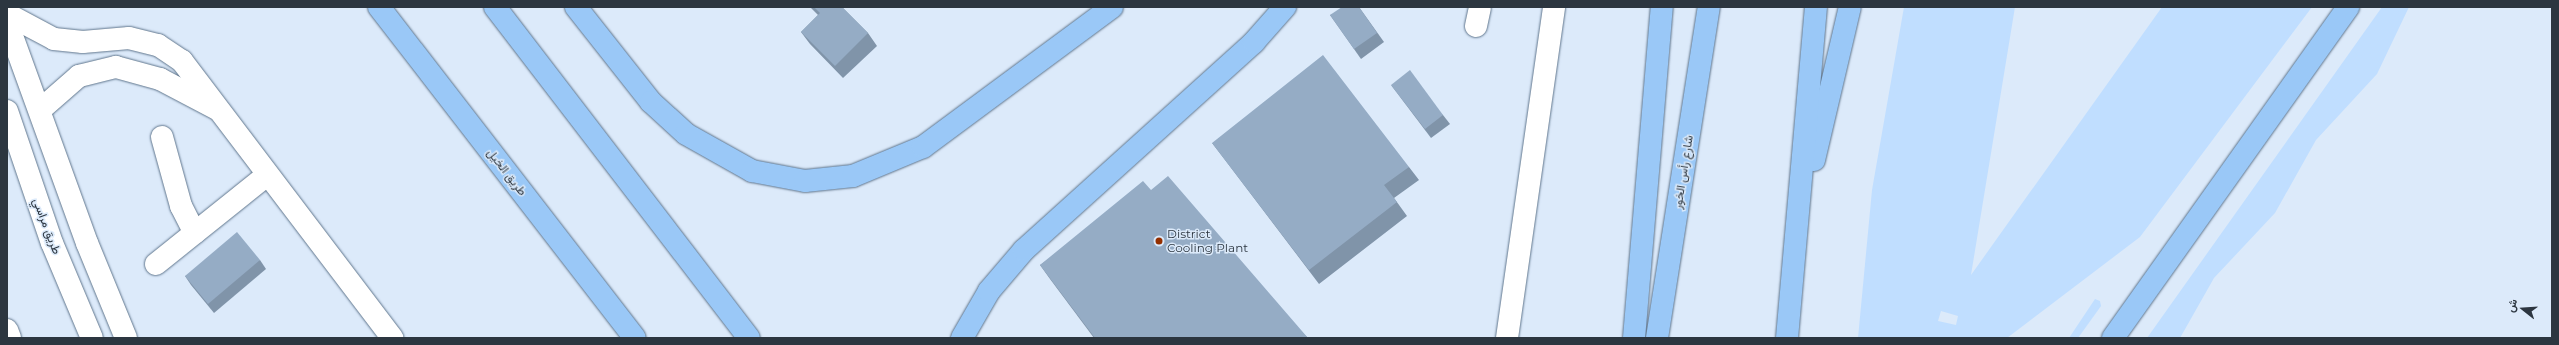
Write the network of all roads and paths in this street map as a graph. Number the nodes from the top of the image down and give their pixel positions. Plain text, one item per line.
1 (379, 7) edge
2 (495, 7) edge
3 (576, 7) edge
4 (1112, 7) edge
5 (1285, 7) edge
6 (1554, 7) edge
7 (1662, 7) edge
8 (1709, 7) edge
9 (1816, 7) edge
10 (1850, 7) edge
11 (2348, 7) edge
12 (7, 14) edge
13 (7, 22) edge
14 (40, 110) junction
15 (7, 111) edge
16 (224, 112) junction
17 (162, 137) dead end
18 (267, 175) junction
19 (1797, 229) junction
20 (195, 232) junction
21 (156, 264) dead end
22 (7, 330) edge
23 (10, 338) edge
24 (92, 338) edge
25 (126, 338) edge
26 (392, 338) edge
27 (636, 338) edge
28 (749, 338) edge
29 (962, 338) edge
30 (1507, 338) edge
31 (1634, 338) edge
32 (1657, 338) edge
33 (1787, 338) edge
34 (2113, 338) edge

1 - 27 highway, طريق الخيل
2 - 28 highway
3 - 4 highway
5 - 29 highway
6 - 30 street
7 - 31 highway
8 - 32 highway, شارع رأس الخور
9 - 19 highway
10 - 19 highway
11 - 34 highway
12 - 16 street
13 - 14 street
14 - 16 street
14 - 25 street
15 - 24 street, طريق مراسي
16 - 18 street
17 - 20 street
18 - 20 street
18 - 26 street
19 - 33 highway
20 - 21 street
22 - 23 street

